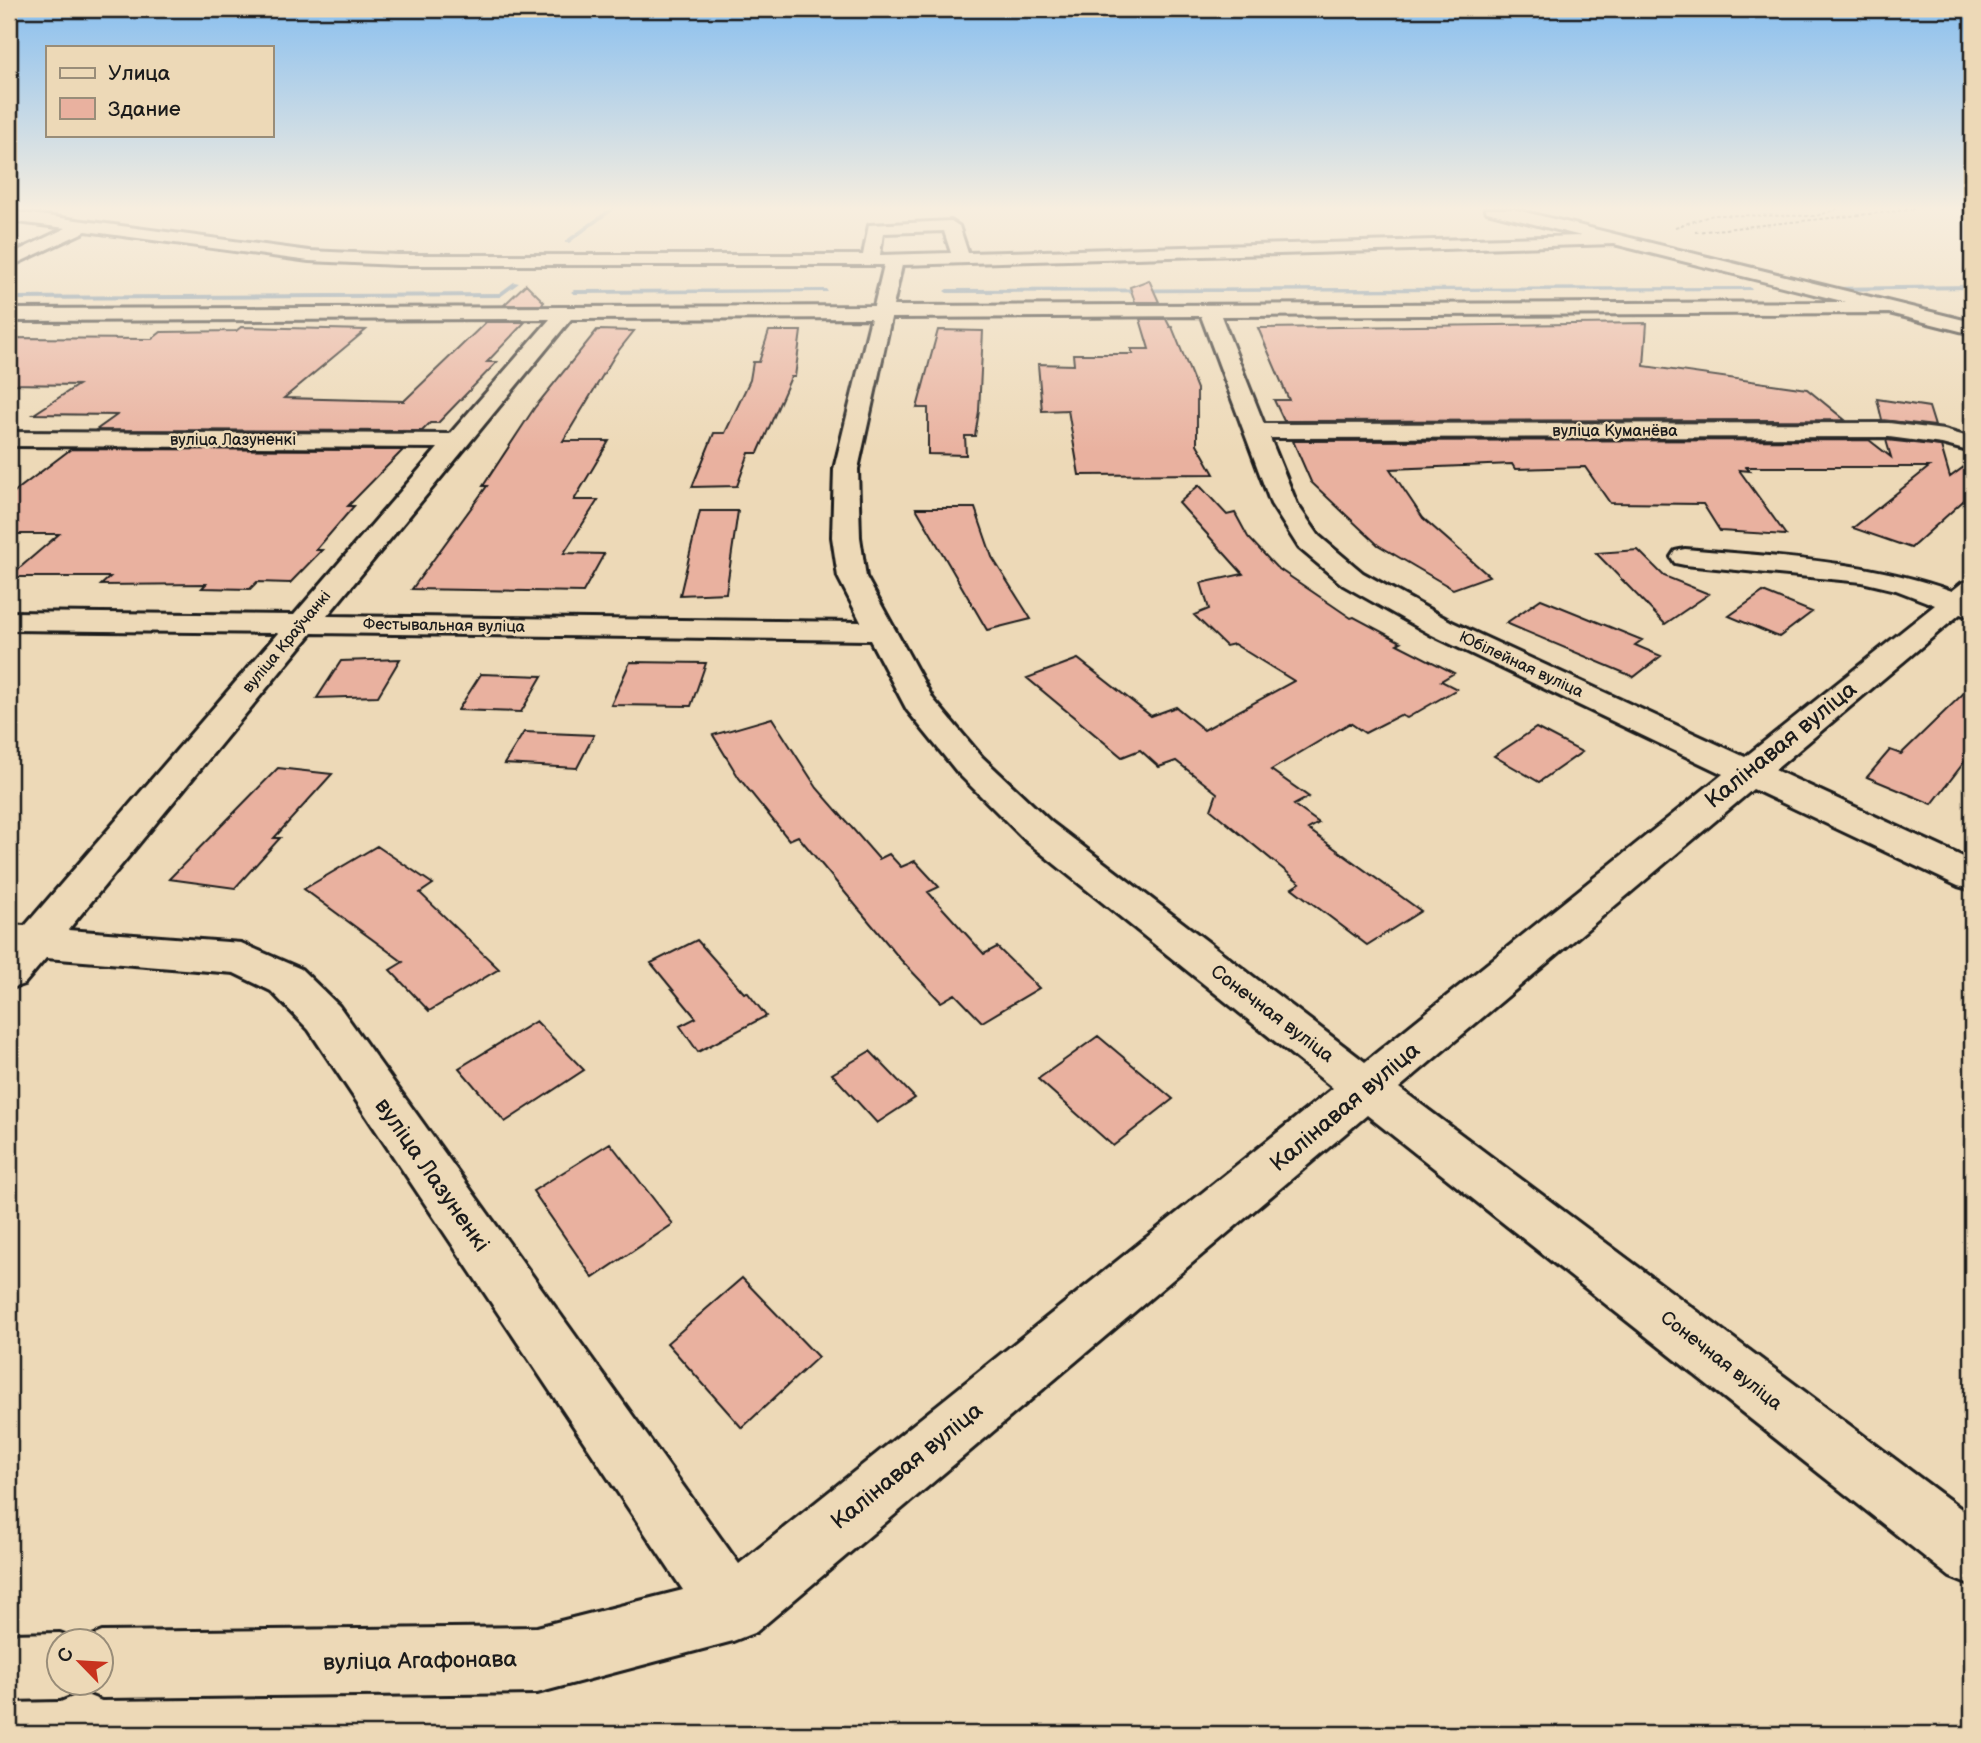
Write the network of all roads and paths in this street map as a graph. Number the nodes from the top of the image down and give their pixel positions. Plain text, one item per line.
1 (888, 290) edge
2 (1818, 290) edge
3 (1887, 307) junction
4 (1209, 311) junction
5 (566, 312) junction
6 (884, 313) junction
7 (9, 315) edge
8 (1972, 328) edge
9 (1256, 431) junction
10 (9, 439) edge
11 (457, 441) junction
12 (1972, 445) edge
13 (1685, 557) dead end
14 (1967, 600) edge
15 (9, 621) edge
16 (303, 624) junction
17 (880, 631) junction
18 (1747, 772) junction
19 (1972, 877) edge
20 (18, 951) edge
21 (1369, 1088) junction
22 (1972, 1555) edge
23 (733, 1609) junction
24 (116, 1665) edge
25 (46, 1666) edge
26 (9, 1667) edge

1 - 6 street, Сонечная вуліца
2 - 3 street
3 - 4 street
3 - 8 street
4 - 6 street
4 - 9 street, Юбілейная вуліца
5 - 6 street
5 - 7 street
5 - 11 street, вуліца Краўчанкі
6 - 17 street, Сонечная вуліца
9 - 12 street, вуліца Куманёва
9 - 18 street, Юбілейная вуліца
10 - 11 street, вуліца Лазуненкі
11 - 16 street, вуліца Краўчанкі
13 - 14 street, Калінавая вуліца
14 - 18 street, Калінавая вуліца
15 - 16 street, Фестывальная вуліца
16 - 17 street, Фестывальная вуліца
16 - 20 street, вуліца Краўчанкі
17 - 21 street, Сонечная вуліца
18 - 19 street, Юбілейная вуліца
18 - 21 street, Калінавая вуліца
20 - 23 street, вуліца Лазуненкі
21 - 22 street, Сонечная вуліца
21 - 23 street, Калінавая вуліца
23 - 24 street, вуліца Агафонава
25 - 26 street

